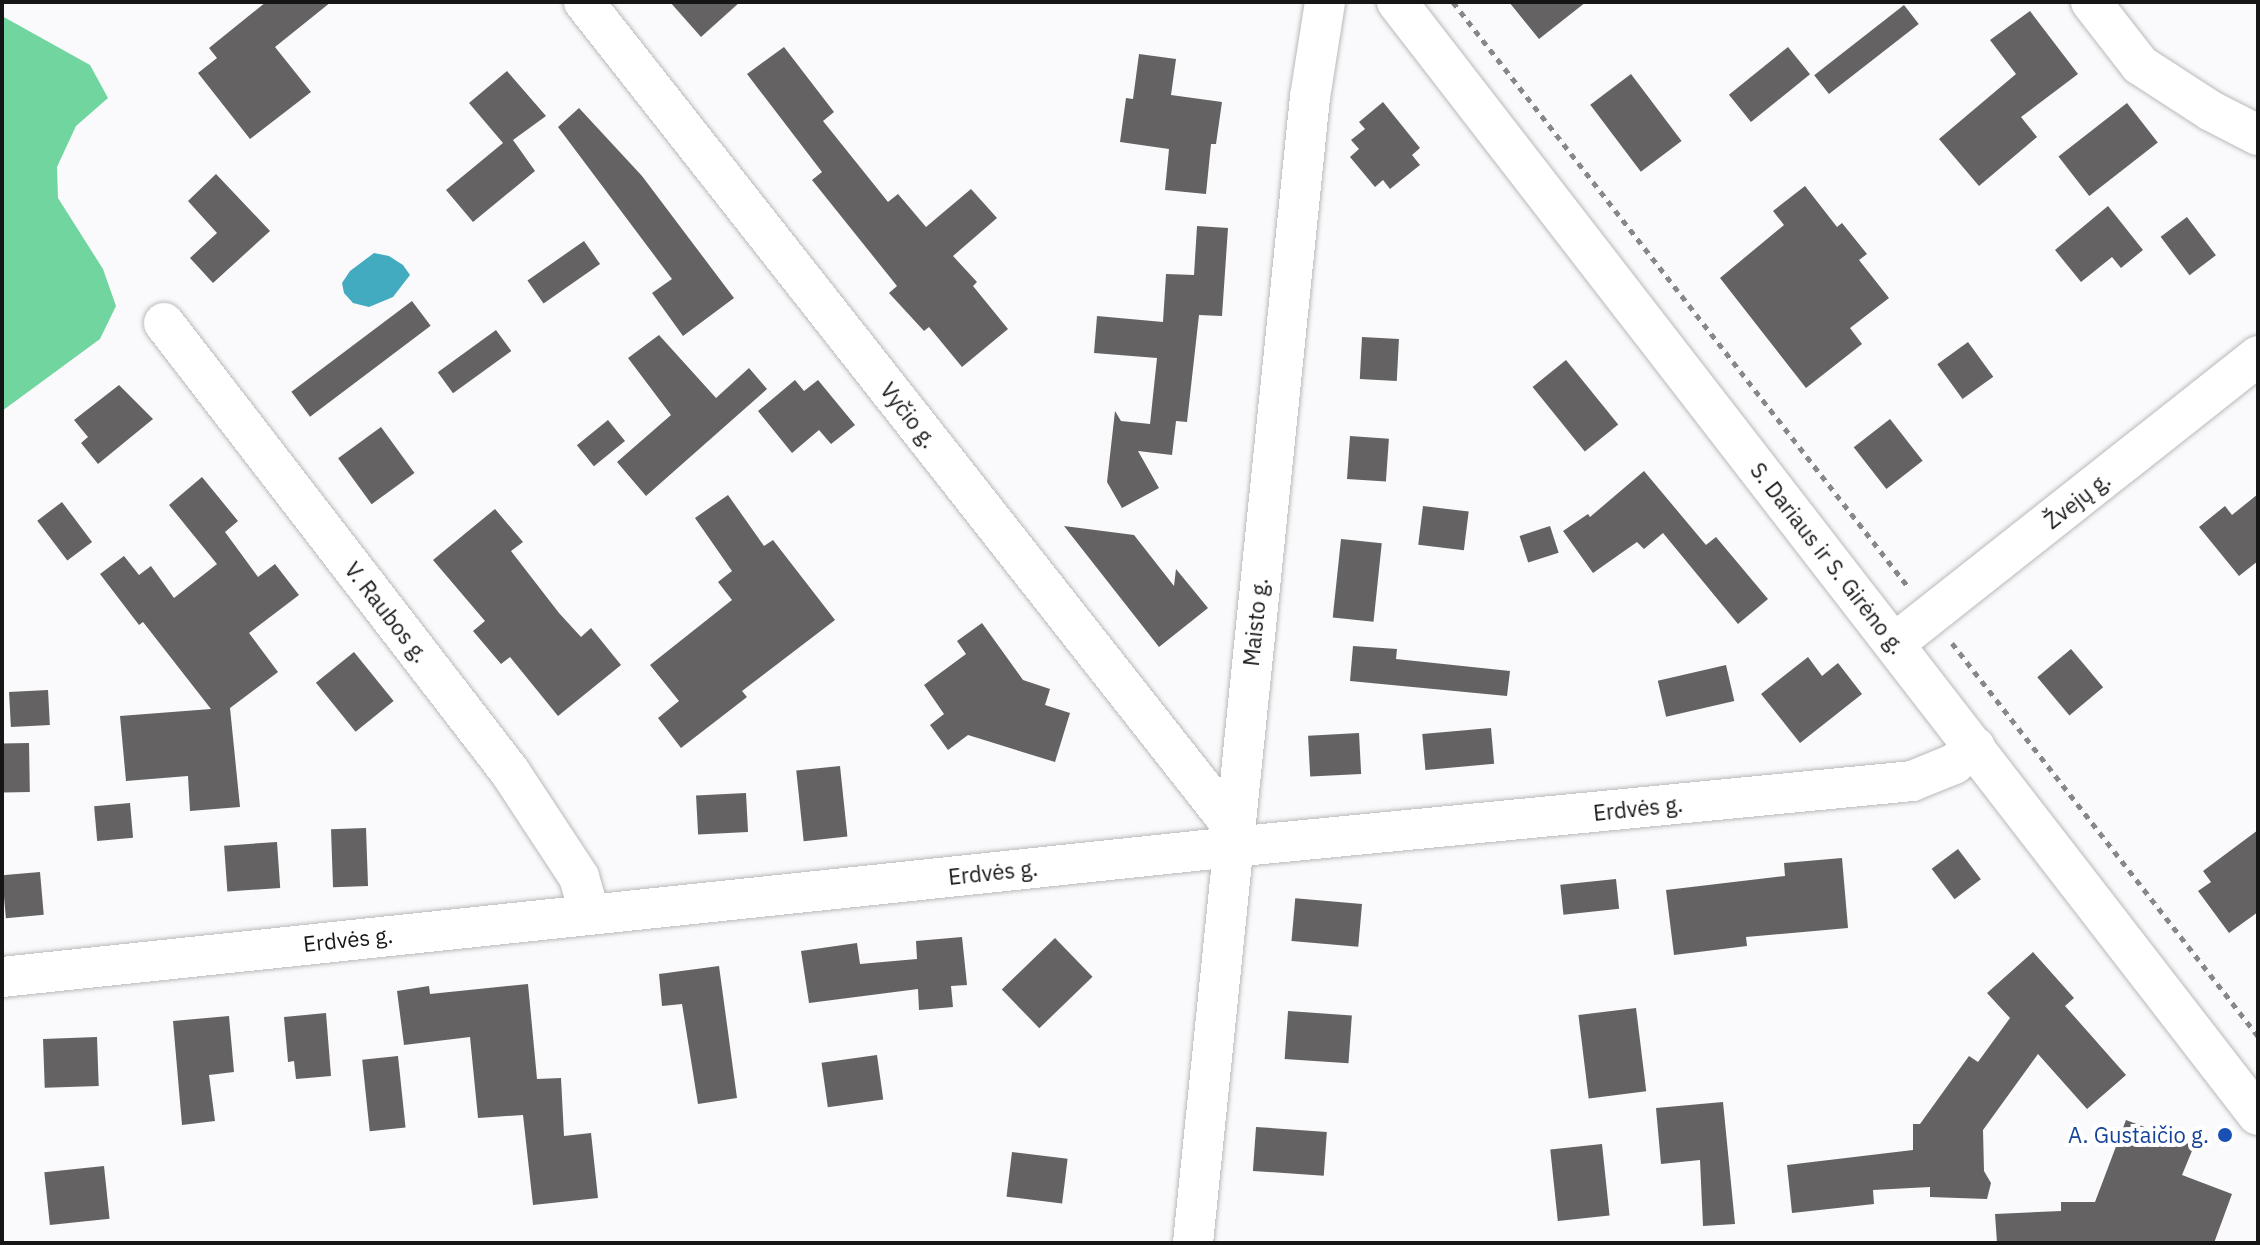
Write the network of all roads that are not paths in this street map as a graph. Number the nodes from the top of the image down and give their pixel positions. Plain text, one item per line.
1 (584, 2) edge
2 (1325, 2) edge
3 (1397, 2) edge
4 (2091, 2) edge
5 (2258, 135) edge
6 (164, 323) dead end
7 (2258, 356) edge
8 (1895, 643) junction
9 (1975, 747) junction
10 (1233, 837) junction
11 (589, 913) junction
12 (2, 977) edge
13 (2258, 1115) edge
14 (1193, 1243) edge

1 - 10 street, Vyčio g.
2 - 10 street, Maisto g.
3 - 8 street, S. Dariaus ir S. Girėno g.
4 - 5 street
6 - 11 street, V. Raubos g.
7 - 8 street, Žvejų g.
8 - 9 street, S. Dariaus ir S. Girėno g.
9 - 10 street, Erdvės g.
9 - 13 street, S. Dariaus ir S. Girėno g.
10 - 11 street, Erdvės g.
10 - 14 street, Maisto g.
11 - 12 street, Erdvės g.

